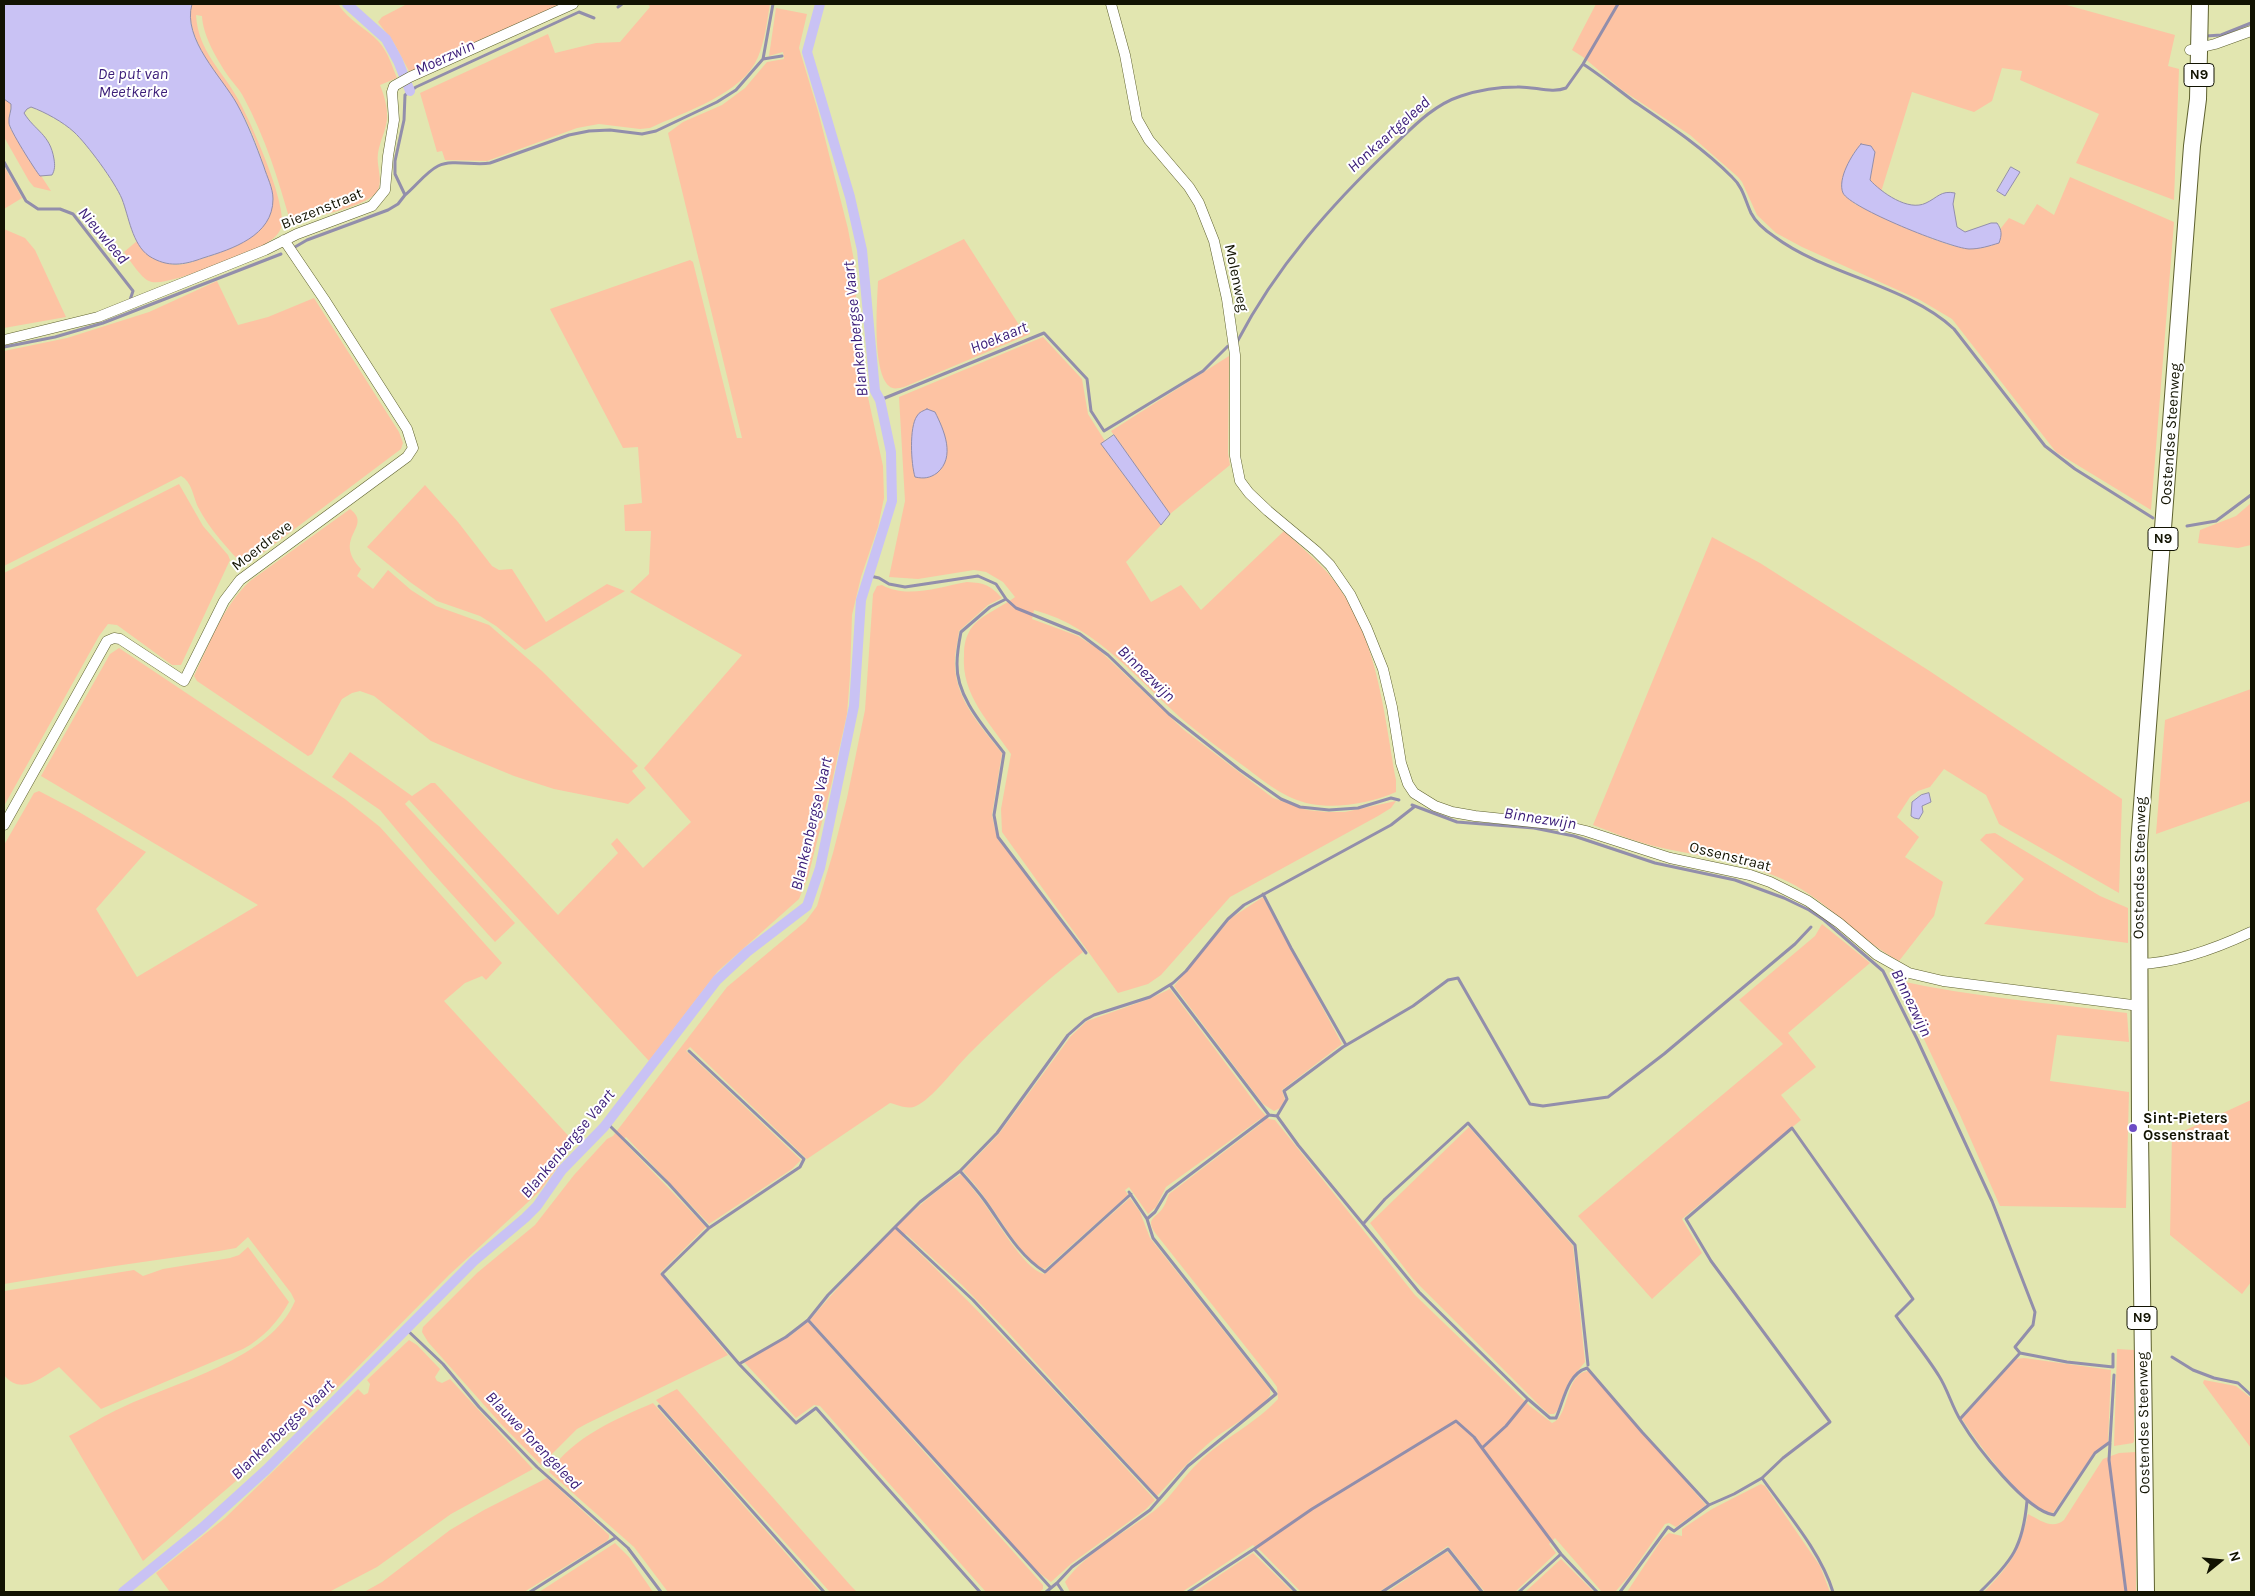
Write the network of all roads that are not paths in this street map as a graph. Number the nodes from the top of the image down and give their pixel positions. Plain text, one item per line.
1 (573, 4) edge
2 (1111, 4) edge
3 (2193, 4) edge
4 (2200, 4) edge
5 (2251, 31) edge
6 (2195, 49) junction
7 (284, 240) junction
8 (4, 340) edge
9 (1414, 793) joint
10 (4, 825) edge
11 (2251, 932) edge
12 (2139, 964) junction
13 (2140, 1006) junction
14 (2146, 1592) edge

1 - 7 street, Biezenstraat
2 - 9 street, Molenweg
3 - 6 main road, Oostendse Steenweg / N9
4 - 6 main road, Oostendse Steenweg / N9
5 - 6 street
6 - 12 main road, Oostendse Steenweg / N9
7 - 8 street, Biezenstraat
7 - 10 street, Moerdreve
9 - 13 street, Ossenstraat
11 - 12 street
12 - 13 main road, Oostendse Steenweg / N9
13 - 14 main road, Oostendse Steenweg / N9

